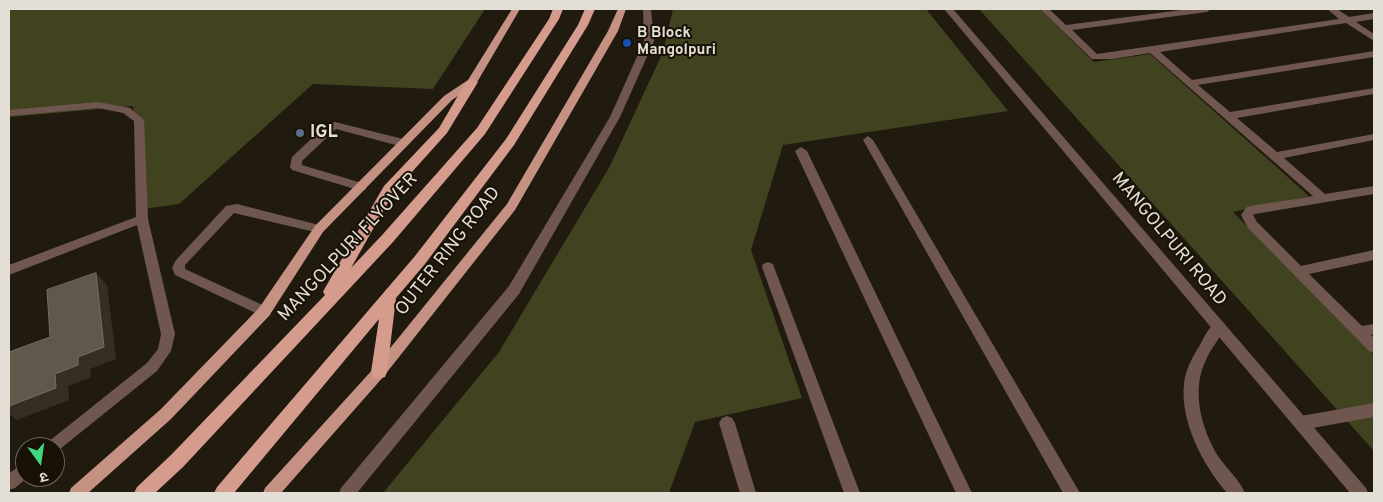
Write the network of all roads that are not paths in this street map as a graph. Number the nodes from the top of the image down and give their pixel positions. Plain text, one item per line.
1 (516, 9) edge
2 (558, 9) edge
3 (590, 9) edge
4 (622, 9) edge
5 (948, 9) edge
6 (1044, 9) edge
7 (1207, 9) edge
8 (1331, 9) edge
9 (647, 10) edge
10 (1374, 16) edge
11 (1348, 20) junction
12 (1065, 28) junction
13 (1374, 38) edge
14 (1151, 49) junction
15 (1374, 54) edge
16 (472, 82) junction
17 (1190, 83) junction
18 (1374, 91) edge
19 (9, 113) edge
20 (1228, 116) junction
21 (1374, 137) edge
22 (868, 140) dead end
23 (403, 143) junction
24 (801, 152) dead end
25 (1274, 156) junction
26 (361, 187) junction
27 (1374, 190) edge
28 (1324, 199) junction
29 (142, 219) junction
30 (319, 230) junction
31 (1374, 255) edge
32 (768, 267) dead end
33 (9, 270) edge
34 (1299, 271) junction
35 (389, 297) junction
36 (264, 312) junction
37 (318, 313) junction
38 (1219, 326) junction
39 (1374, 329) edge
40 (1359, 332) junction
41 (1374, 347) edge
42 (378, 372) junction
43 (1374, 410) edge
44 (727, 423) dead end
45 (1301, 423) junction
46 (65, 437) edge
47 (77, 493) edge
48 (143, 493) edge
49 (223, 493) edge
50 (271, 493) edge
51 (347, 493) edge
52 (748, 493) edge
53 (852, 493) edge
54 (964, 493) edge
55 (1072, 493) edge
56 (1237, 493) edge
57 (1360, 493) edge

1 - 16 main road
2 - 37 highway, MANGOLPURI FLYOVER
3 - 35 highway
4 - 42 main road, OUTER RING ROAD
5 - 38 street, MANGOLPURI ROAD
6 - 12 street
7 - 12 street
8 - 11 street
9 - 51 street
10 - 11 street
11 - 13 street
11 - 14 street
12 - 14 street
14 - 17 street
15 - 17 street
16 - 23 main road
16 - 37 highway
17 - 20 street
18 - 20 street
19 - 29 street
20 - 25 street
21 - 25 street
22 - 55 street
23 - 26 main road
23 - 26 street
24 - 54 street
25 - 28 street
26 - 30 main road
27 - 28 street
28 - 34 street
29 - 33 street
29 - 46 street
30 - 36 main road
30 - 36 street
31 - 34 street
32 - 53 street
34 - 40 street
35 - 42 highway
35 - 49 highway
36 - 47 main road
37 - 48 highway, MANGOLPURI FLYOVER
38 - 45 street, MANGOLPURI ROAD
38 - 56 street
39 - 40 street
40 - 41 street
42 - 50 main road, OUTER RING ROAD
43 - 45 street
44 - 52 street
45 - 57 street, MANGOLPURI ROAD

